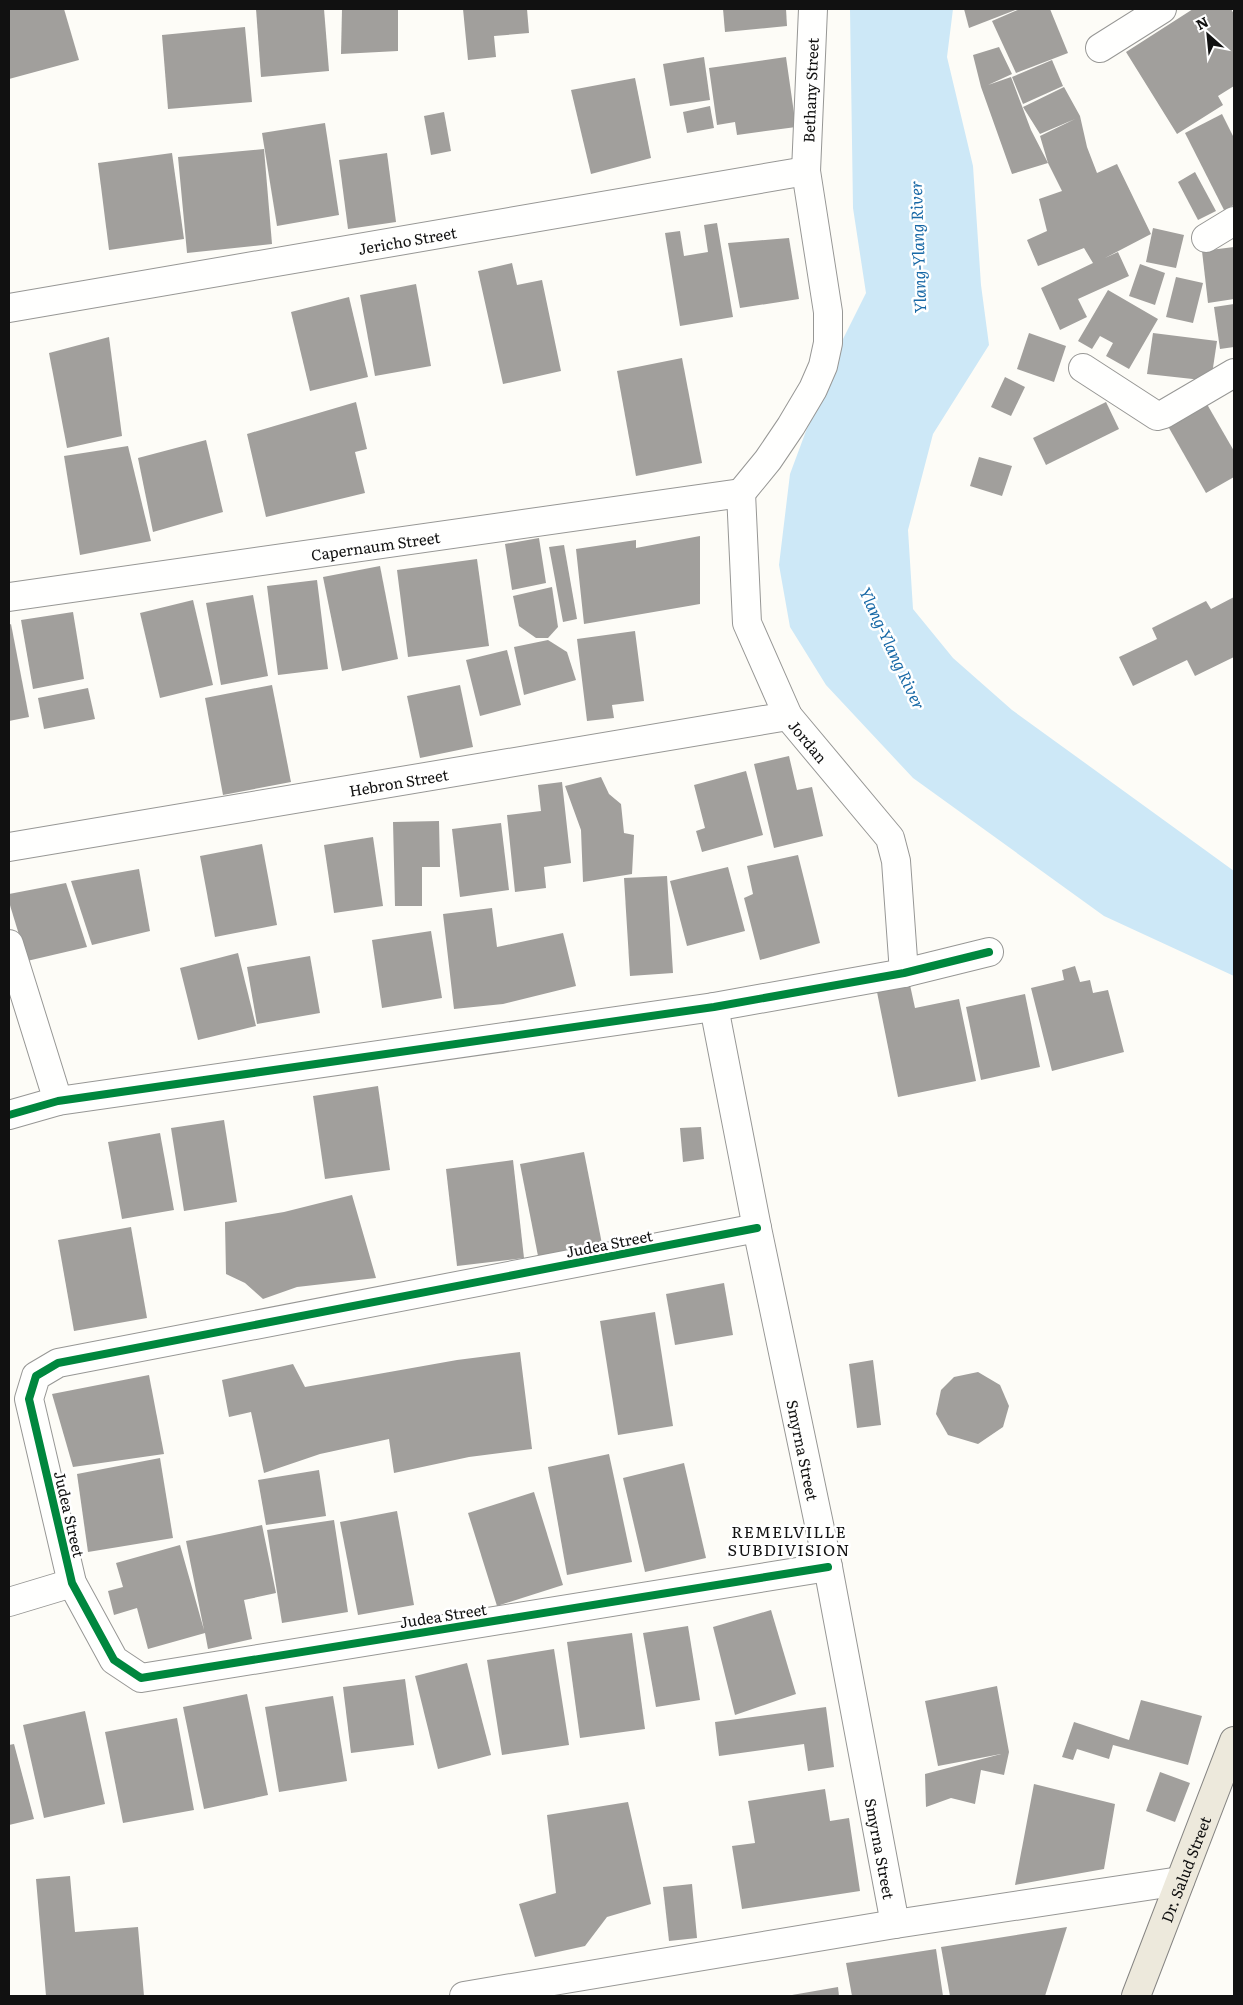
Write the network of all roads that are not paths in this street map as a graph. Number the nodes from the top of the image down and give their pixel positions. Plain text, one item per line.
1 (813, 9) edge
2 (1162, 9) edge
3 (1100, 48) dead end
4 (806, 171) junction
5 (1234, 221) edge
6 (1206, 238) dead end
7 (9, 308) edge
8 (1083, 368) dead end
9 (1234, 373) edge
10 (741, 493) junction
11 (9, 597) edge
12 (788, 716) junction
13 (9, 846) edge
14 (9, 944) edge
15 (989, 952) dead end
16 (904, 973) junction
17 (714, 1007) junction
18 (58, 1101) junction
19 (9, 1116) edge
20 (757, 1228) junction
21 (828, 1567) junction
22 (72, 1583) junction
23 (9, 1602) edge
24 (1234, 1740) edge
25 (1180, 1881) junction
26 (895, 1924) junction
27 (464, 1996) edge
28 (1136, 1996) edge

1 - 4 street, Bethany Street
2 - 3 street
4 - 7 street, Jericho Street
4 - 10 street, Bethany Street
5 - 6 street
8 - 9 street
10 - 11 street, Capernaum Street
10 - 12 street, Jordan
12 - 13 street, Hebron Street
12 - 16 street, Jordan
14 - 18 street
15 - 16 street
16 - 17 street
17 - 18 street
17 - 20 street, Smyrna Street
18 - 19 street
20 - 21 street, Smyrna Street
20 - 22 street, Judea Street
21 - 22 street, Judea Street
21 - 26 street, Smyrna Street
22 - 23 street
24 - 25 main road, Dr. Salud Street
25 - 26 street
25 - 28 main road, Dr. Salud Street
26 - 27 street

